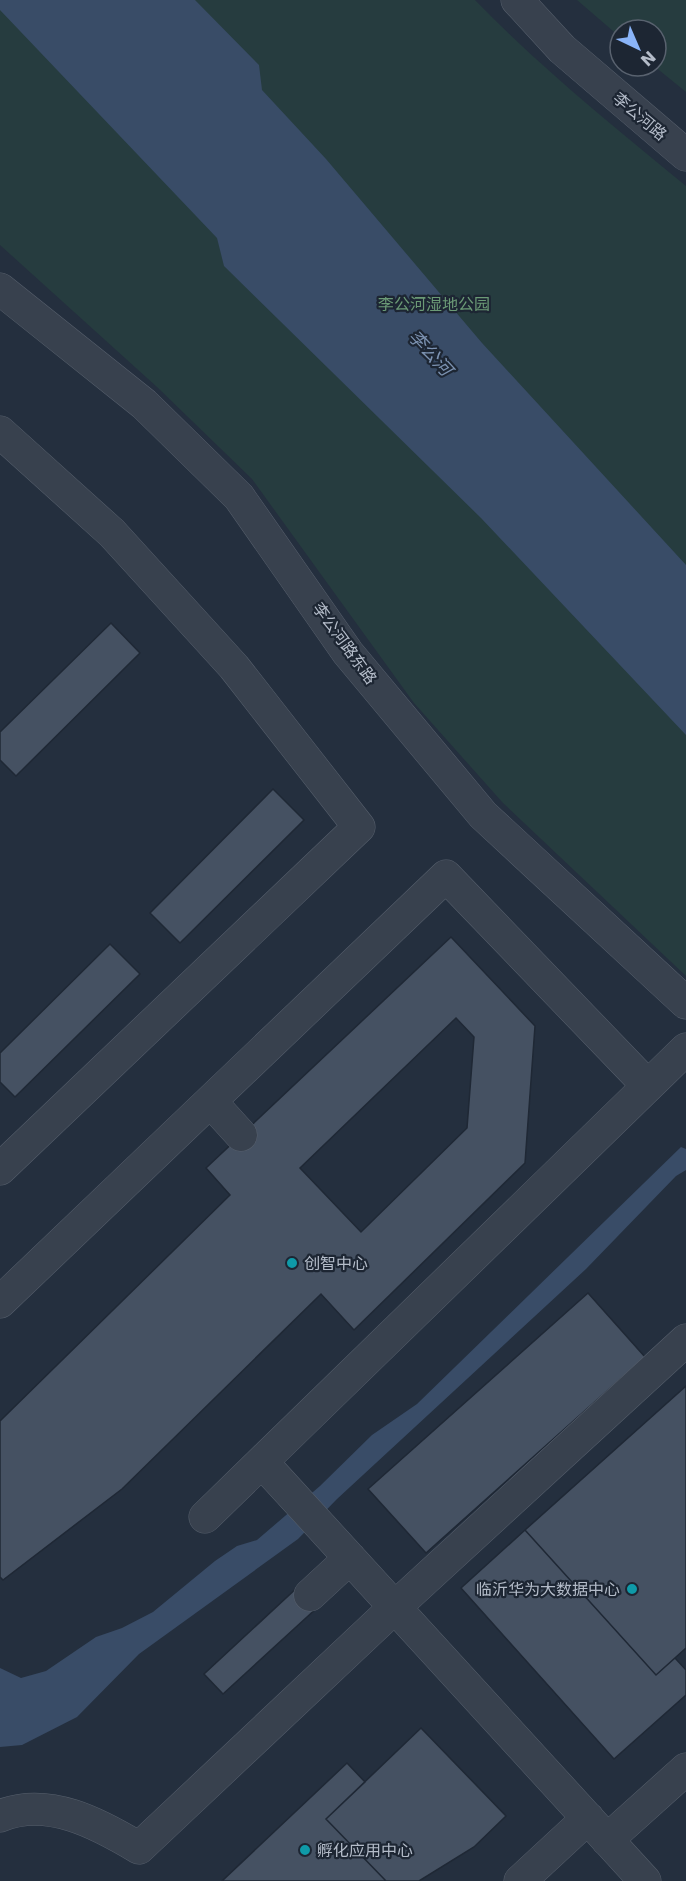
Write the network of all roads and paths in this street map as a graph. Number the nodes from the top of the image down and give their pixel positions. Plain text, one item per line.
1 (518, 0) edge
2 (686, 155) edge
3 (0, 289) edge
4 (0, 432) edge
5 (686, 1004) edge
6 (686, 1049) edge
7 (648, 1086) junction
8 (210, 1102) junction
9 (241, 1135) dead end
10 (0, 1169) edge
11 (0, 1302) edge
12 (686, 1340) edge
13 (262, 1462) junction
14 (205, 1517) dead end
15 (350, 1558) junction
16 (310, 1596) dead end
17 (394, 1608) junction
18 (686, 1769) edge
19 (0, 1816) edge
20 (598, 1829) junction
21 (520, 1881) edge
22 (645, 1881) edge

1 - 2 street, 李公河路
3 - 5 street, 李公河路东路
4 - 10 street
6 - 7 street
7 - 8 street
7 - 13 street
8 - 9 street
8 - 11 street
12 - 17 street
13 - 14 street
13 - 15 street
15 - 16 street
15 - 17 street
17 - 19 street
17 - 20 street
18 - 20 street
20 - 21 street
20 - 22 street

